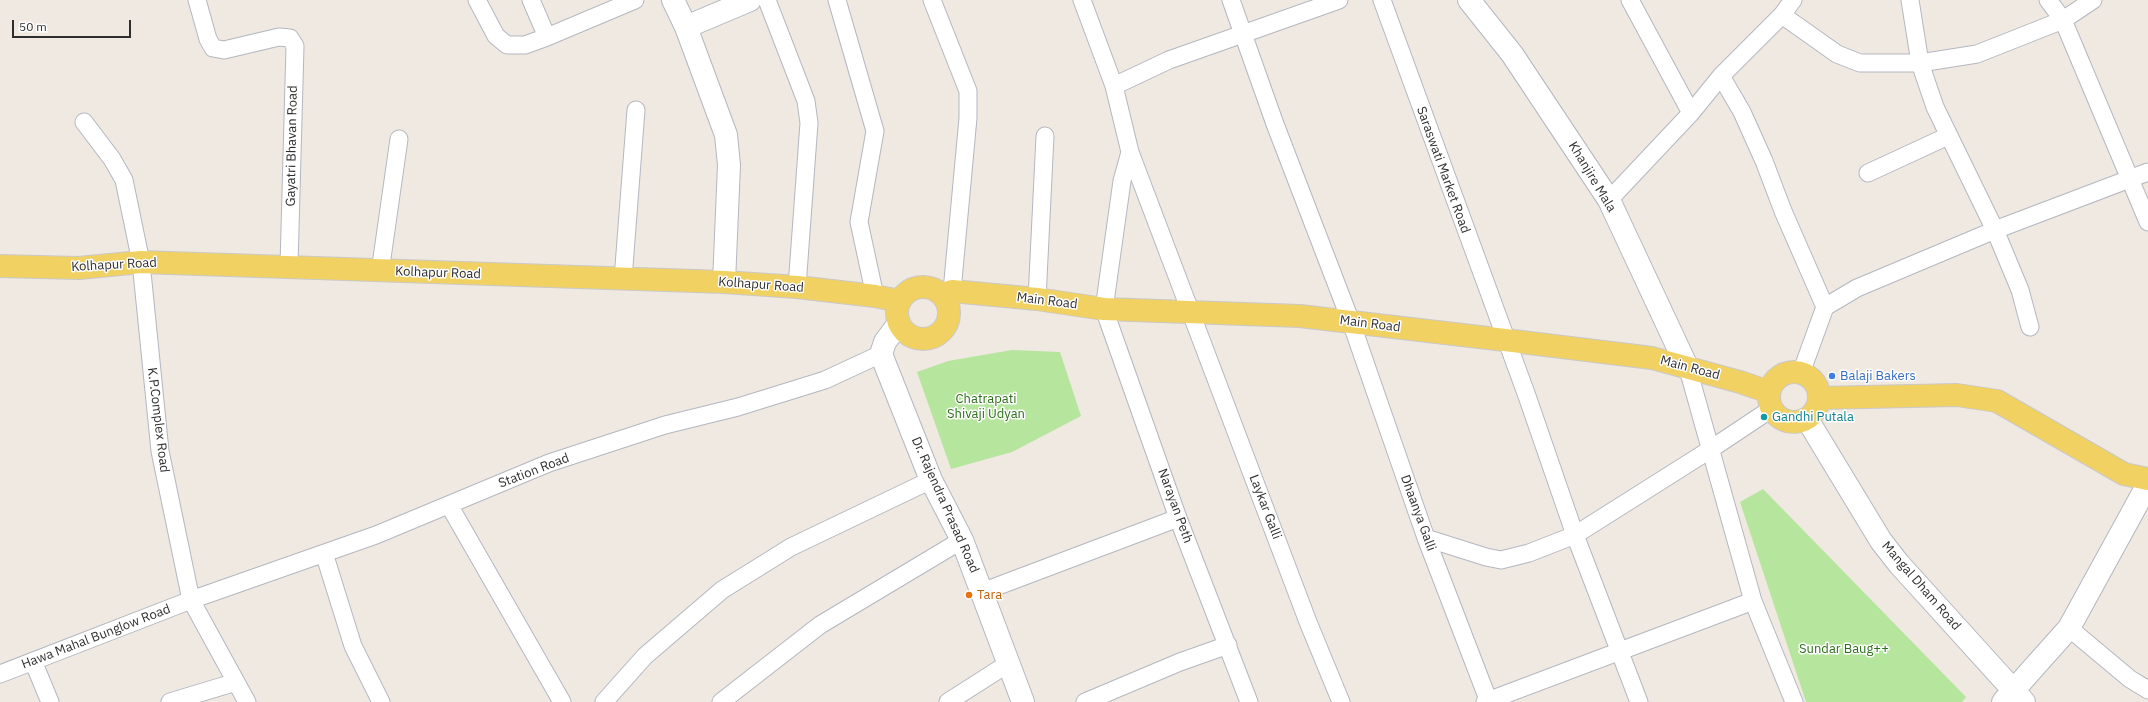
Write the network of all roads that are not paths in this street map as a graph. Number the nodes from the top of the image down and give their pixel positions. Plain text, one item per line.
1 (197, 0) edge
2 (477, 0) edge
3 (531, 0) edge
4 (635, 0) edge
5 (673, 0) edge
6 (750, 0) edge
7 (767, 0) edge
8 (837, 0) edge
9 (932, 0) edge
10 (1082, 0) edge
11 (1231, 0) edge
12 (1339, 0) edge
13 (1382, 0) edge
14 (1469, 0) edge
15 (1630, 0) edge
16 (1793, 0) edge
17 (1910, 0) edge
18 (2048, 0) edge
19 (2093, 0) edge
20 (1782, 15) junction
21 (2063, 20) junction
22 (686, 27) junction
23 (1242, 34) junction
24 (547, 37) junction
25 (1920, 63) junction
26 (1721, 76) junction
27 (1114, 86) junction
28 (636, 110) dead end
29 (1691, 113) junction
30 (84, 122) dead end
31 (1045, 136) dead end
32 (1948, 136) junction
33 (399, 139) dead end
34 (1130, 152) junction
35 (2148, 172) edge
36 (1868, 173) dead end
37 (2130, 180) junction
38 (1608, 200) junction
39 (2148, 222) edge
40 (1996, 230) junction
41 (141, 262) junction
42 (0, 266) edge
43 (289, 266) junction
44 (380, 272) junction
45 (623, 279) junction
46 (724, 282) junction
47 (797, 287) junction
48 (953, 292) junction
49 (875, 296) junction
50 (1036, 299) junction
51 (899, 301) junction
52 (1824, 307) junction
53 (1104, 309) junction
54 (1192, 312) junction
55 (1351, 322) junction
56 (899, 323) junction
57 (2030, 327) dead end
58 (1505, 340) junction
59 (881, 354) junction
60 (1688, 369) junction
61 (1801, 373) junction
62 (1820, 398) junction
63 (1770, 400) junction
64 (1807, 419) junction
65 (1711, 449) junction
66 (2148, 479) edge
67 (931, 480) junction
68 (2148, 484) edge
69 (449, 505) junction
70 (1178, 518) junction
71 (1575, 535) junction
72 (1426, 538) junction
73 (962, 540) junction
74 (324, 553) junction
75 (982, 592) junction
76 (191, 600) junction
77 (1753, 600) junction
78 (2069, 628) junction
79 (1228, 645) junction
80 (1620, 652) junction
81 (33, 661) junction
82 (1009, 663) junction
83 (0, 674) edge
84 (236, 682) junction
85 (2148, 690) edge
86 (2014, 698) edge
87 (50, 702) edge
88 (170, 702) edge
89 (247, 702) edge
90 (381, 702) edge
91 (562, 702) edge
92 (604, 702) edge
93 (721, 702) edge
94 (948, 702) edge
95 (1023, 702) edge
96 (1085, 702) edge
97 (1249, 702) edge
98 (1341, 702) edge
99 (1488, 702) edge
100 (1639, 702) edge
101 (1794, 702) edge

1 - 43 street, Gayatri Bhavan Road
2 - 24 street
3 - 24 street
4 - 24 street
5 - 22 main road
6 - 22 main road
7 - 47 street
8 - 49 street
9 - 48 street
10 - 27 street, Laykar Galli
11 - 23 street, Dhaanya Galli
12 - 23 street
13 - 58 street, Saraswati Market Road
14 - 38 main road, Khanjire Mala
15 - 29 street
16 - 20 street
17 - 25 street
18 - 21 street
19 - 21 street
20 - 25 street
20 - 26 street
21 - 25 street
21 - 37 street
22 - 46 main road
23 - 27 street
23 - 55 street, Dhaanya Galli
25 - 32 street
26 - 29 street
26 - 52 street
27 - 34 street, Laykar Galli
28 - 45 street
29 - 38 street
30 - 41 street, K.P.Complex Road
31 - 50 street
32 - 36 street
32 - 40 street
33 - 44 street
34 - 53 street
34 - 54 street, Laykar Galli
35 - 37 street
37 - 39 street
37 - 40 street
38 - 60 main road, Khanjire Mala
40 - 52 street
40 - 57 street
41 - 42 main road, Kolhapur Road
41 - 43 main road, Kolhapur Road
41 - 76 street, K.P.Complex Road
43 - 44 main road, Kolhapur Road
44 - 45 main road, Kolhapur Road
45 - 46 main road, Kolhapur Road
46 - 47 main road, Kolhapur Road
47 - 49 main road, Kolhapur Road
48 - 50 main road, Main Road
48 - 51 main road
48 - 56 main road
49 - 51 main road, Kolhapur Road
50 - 53 main road, Main Road
51 - 56 main road
52 - 61 street
53 - 54 main road, Main Road
53 - 70 street, Narayan Peth
54 - 55 main road, Main Road
54 - 98 street, Laykar Galli
55 - 58 main road, Main Road
55 - 72 street, Dhaanya Galli
56 - 59 main road
58 - 60 main road, Main Road
58 - 71 street, Saraswati Market Road
59 - 67 main road, Dr. Rajendra Prasad Road
59 - 69 street, Station Road
60 - 63 main road, Main Road
60 - 65 street
61 - 62 main road
61 - 63 main road
62 - 64 main road
62 - 66 main road
63 - 64 main road
63 - 65 street
64 - 86 main road, Mangal Dham Road
65 - 71 street
65 - 77 street
67 - 73 main road, Dr. Rajendra Prasad Road
67 - 92 street
68 - 78 main road
69 - 74 street, Station Road
69 - 91 street
70 - 75 street
70 - 79 street, Narayan Peth
71 - 72 street
71 - 80 street, Saraswati Market Road
72 - 99 street, Dhaanya Galli
73 - 75 main road, Dr. Rajendra Prasad Road
73 - 93 street
74 - 76 street, Station Road
74 - 90 street
75 - 82 main road, Dr. Rajendra Prasad Road
76 - 81 street, Hawa Mahal Bunglow Road
76 - 84 street, K.P.Complex Road
77 - 80 street
77 - 101 street
78 - 85 street
78 - 86 main road
79 - 96 street
79 - 97 street, Narayan Peth
80 - 99 street
80 - 100 street, Saraswati Market Road
81 - 83 street, Hawa Mahal Bunglow Road
81 - 87 street
82 - 94 street
82 - 95 main road, Dr. Rajendra Prasad Road
84 - 88 street
84 - 89 street, K.P.Complex Road

